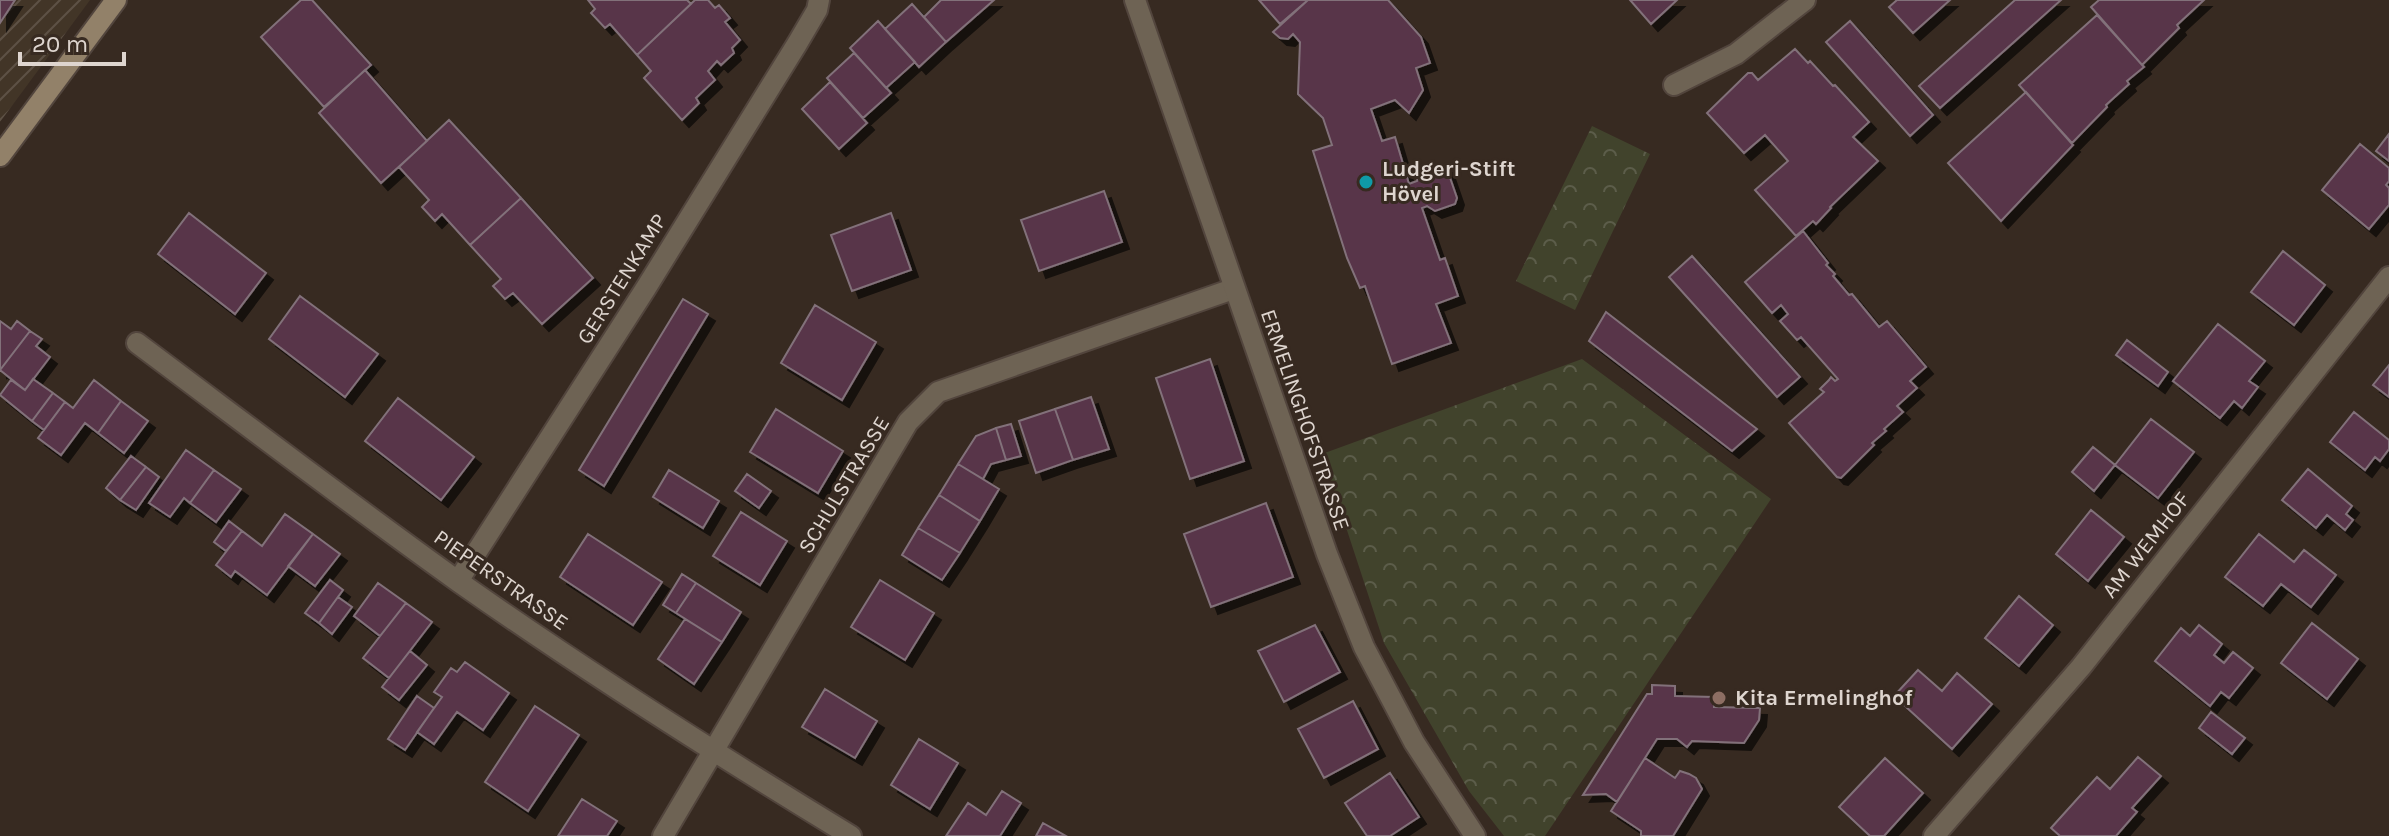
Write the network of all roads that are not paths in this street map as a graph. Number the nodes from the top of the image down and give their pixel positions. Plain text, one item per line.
1 (116, 0) edge
2 (819, 0) edge
3 (1135, 0) edge
4 (1805, 0) edge
5 (1674, 85) dead end
6 (0, 156) edge
7 (2389, 277) edge
8 (1233, 289) junction
9 (137, 343) dead end
10 (458, 581) junction
11 (713, 752) junction
12 (663, 836) edge
13 (851, 836) edge
14 (1475, 836) edge
15 (1934, 836) edge

1 - 6 main road
2 - 10 street, GERSTENKAMP
3 - 8 street, ERMELINGHOFSTRASSE
4 - 5 street
7 - 15 street, AM WEMHOF
8 - 11 street, SCHULSTRASSE
8 - 14 street, ERMELINGHOFSTRASSE
9 - 10 street, PIEPERSTRASSE
10 - 11 street, PIEPERSTRASSE
11 - 12 street, SCHULSTRASSE
11 - 13 street, PIEPERSTRASSE

